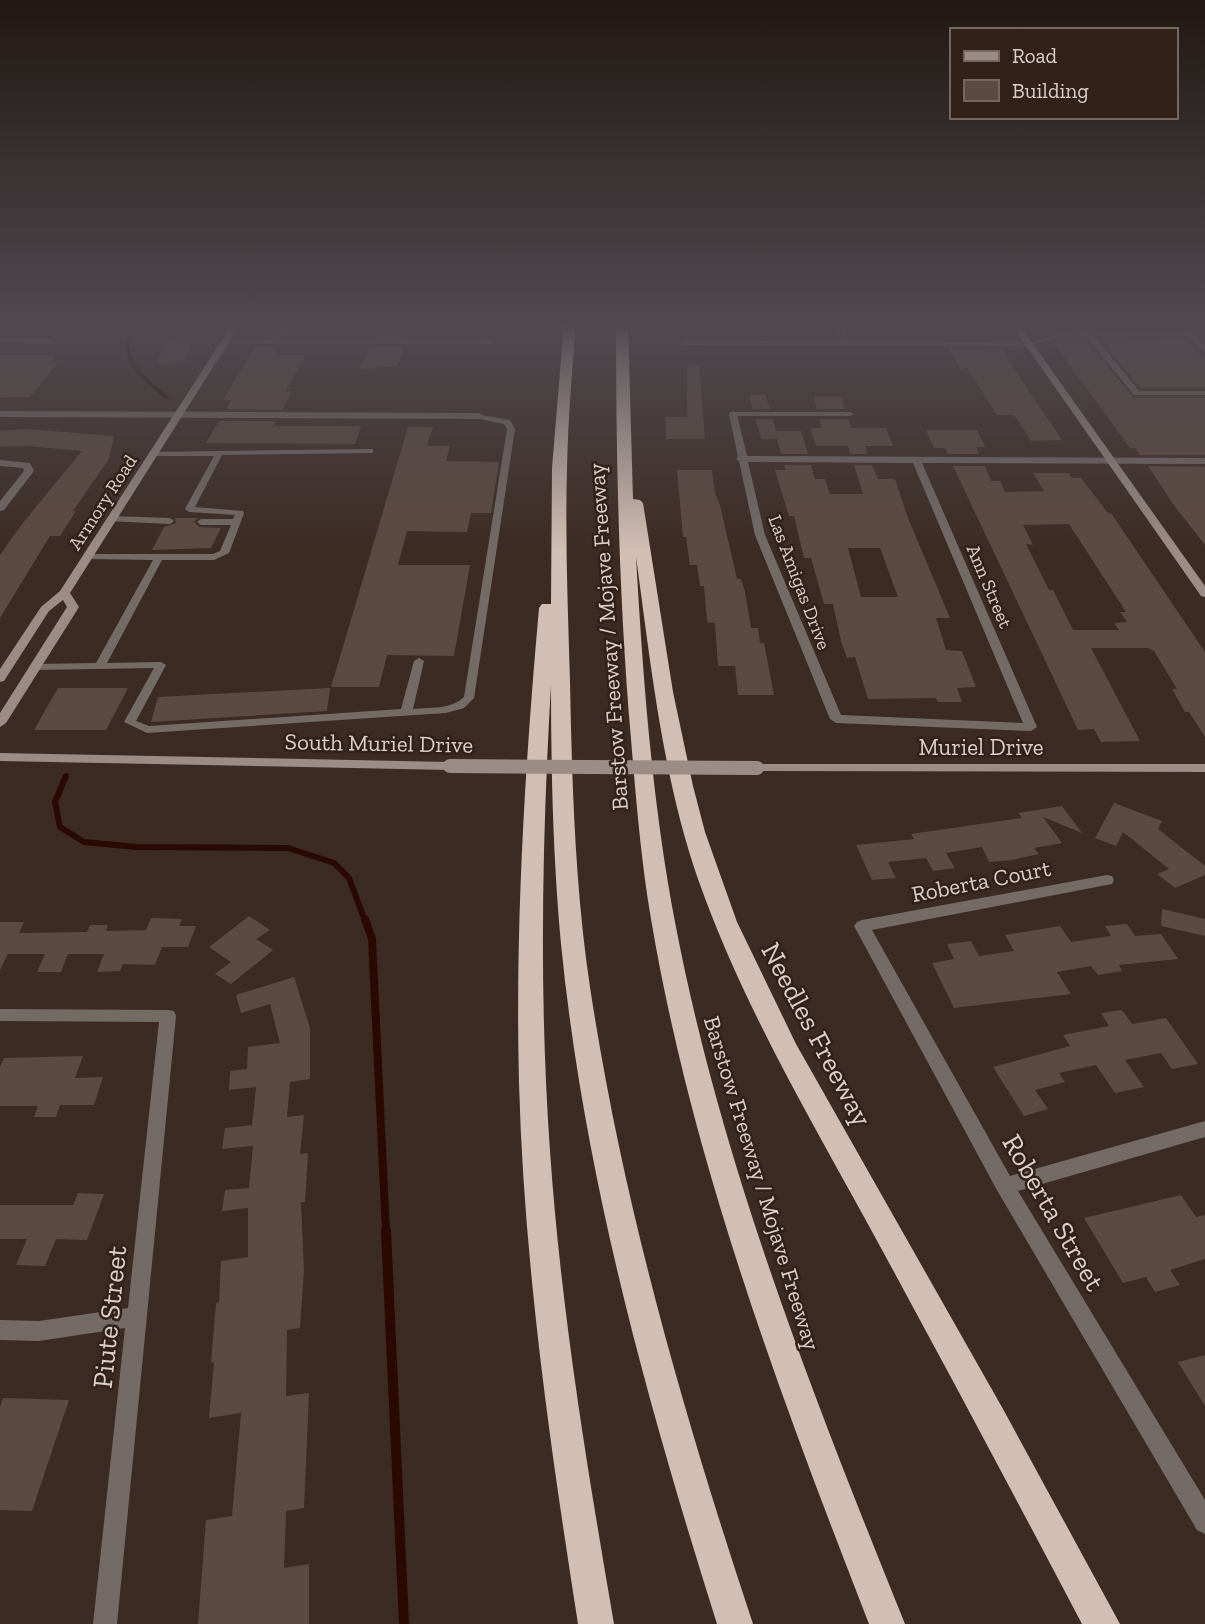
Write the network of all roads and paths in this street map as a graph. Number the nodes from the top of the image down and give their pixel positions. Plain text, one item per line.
1 (188, 399) edge
2 (565, 399) edge
3 (622, 399) edge
4 (1067, 399) edge
5 (0, 414) edge
6 (178, 414) junction
7 (733, 414) joint
8 (850, 414) dead end
9 (479, 416) joint
10 (622, 421) junction
11 (370, 451) dead end
12 (219, 453) junction
13 (153, 454) junction
14 (916, 458) junction
15 (741, 459) junction
16 (1109, 459) junction
17 (1205, 461) edge
18 (0, 463) edge
19 (559, 487) junction
20 (0, 508) edge
21 (110, 519) junction
22 (170, 521) dead end
23 (201, 522) dead end
24 (237, 522) junction
25 (88, 556) junction
26 (159, 557) junction
27 (64, 593) junction
28 (1205, 594) edge
29 (419, 661) dead end
30 (100, 666) junction
31 (36, 667) junction
32 (0, 678) edge
33 (406, 713) junction
34 (836, 719) joint
35 (0, 723) edge
36 (0, 757) edge
37 (757, 768) joint
38 (1205, 768) edge
39 (1107, 880) dead end
40 (862, 926) joint
41 (0, 1014) edge
42 (1205, 1129) edge
43 (1005, 1186) junction
44 (137, 1317) junction
45 (0, 1330) edge
46 (1205, 1522) edge
47 (105, 1624) edge
48 (596, 1624) edge
49 (734, 1624) edge
50 (887, 1624) edge
51 (1102, 1624) edge

1 - 6 street, Armory Road
2 - 19 highway, Barstow Freeway / Mojave Freeway
3 - 10 highway, Barstow Freeway / Mojave Freeway
4 - 16 street
5 - 6 street
6 - 9 street
6 - 13 street, Armory Road
7 - 8 lane
7 - 15 street, Las Amigas Drive
9 - 33 lane
10 - 50 highway, Barstow Freeway / Mojave Freeway
10 - 51 highway, Needles Freeway
11 - 12 lane
12 - 13 lane
12 - 24 lane
13 - 21 street, Armory Road
14 - 15 street
14 - 16 street
14 - 34 street, Ann Street
15 - 34 street, Las Amigas Drive
16 - 17 street
16 - 28 street
18 - 20 street
19 - 48 highway
19 - 49 highway, Barstow Freeway / Mojave Freeway
21 - 22 lane
21 - 25 street, Armory Road
23 - 24 lane
24 - 26 lane
25 - 26 lane
25 - 27 street, Armory Road
26 - 30 lane
27 - 31 street
27 - 32 street, Armory Road
29 - 33 lane
30 - 31 lane
30 - 33 lane
31 - 35 street
36 - 37 street, South Muriel Drive, bridge
37 - 38 street, Muriel Drive
39 - 40 street, Roberta Court
40 - 43 street, Roberta Street
41 - 44 street, Piute Street
42 - 43 street
43 - 46 street, Roberta Street
44 - 45 street
44 - 47 street, Piute Street

